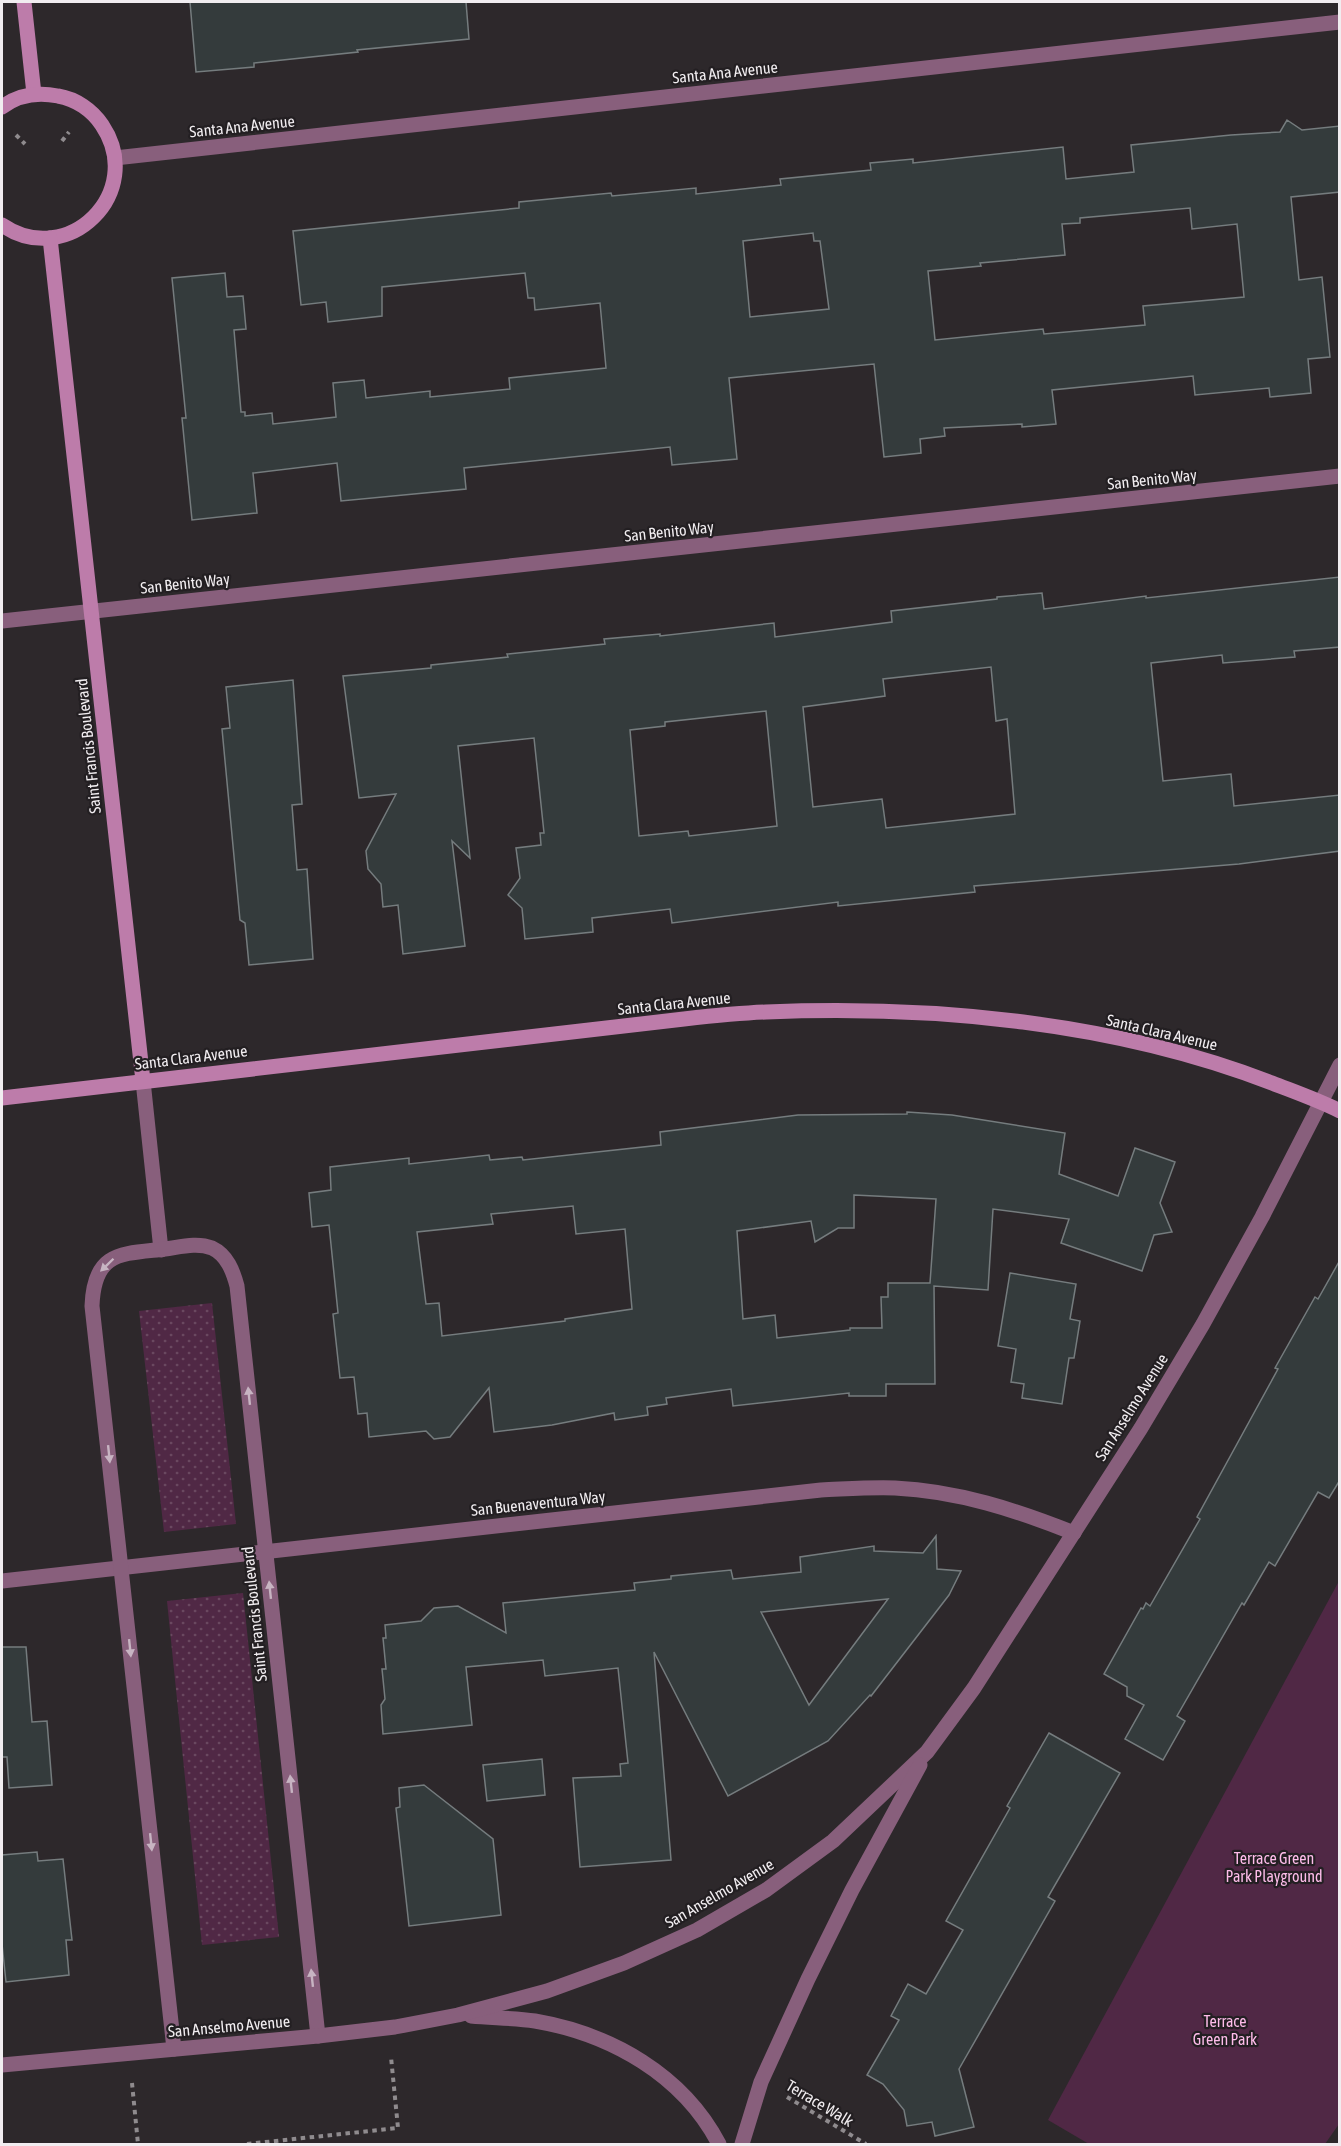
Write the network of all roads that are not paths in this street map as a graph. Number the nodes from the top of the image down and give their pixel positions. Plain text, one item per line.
1 (24, 2) edge
2 (1340, 22) edge
3 (34, 94) junction
4 (2, 107) edge
5 (115, 158) junction
6 (2, 225) edge
7 (50, 238) junction
8 (1340, 477) edge
9 (91, 611) junction
10 (2, 621) edge
11 (1340, 1065) edge
12 (143, 1081) junction
13 (2, 1098) edge
14 (1321, 1102) junction
15 (1340, 1111) edge
16 (161, 1250) junction
17 (1074, 1533) junction
18 (265, 1551) junction
19 (121, 1568) junction
20 (2, 1581) edge
21 (927, 1752) junction
22 (458, 2015) junction
23 (318, 2036) junction
24 (174, 2049) junction
25 (2, 2065) edge
26 (719, 2145) edge
27 (742, 2145) edge

1 - 3 main road
2 - 5 street, Santa Ana Avenue
3 - 4 main road
3 - 5 main road
5 - 7 main road
6 - 7 main road
7 - 9 main road, Saint Francis Boulevard
8 - 9 street, San Benito Way
9 - 10 street, San Benito Way
9 - 12 main road, Saint Francis Boulevard
11 - 14 street, San Anselmo Avenue
12 - 13 main road, Santa Clara Avenue
12 - 14 main road, Santa Clara Avenue
12 - 16 street, Saint Francis Boulevard
14 - 15 main road, Santa Clara Avenue
14 - 17 street, San Anselmo Avenue
18 -> 16 street, Saint Francis Boulevard
16 -> 19 street, Saint Francis Boulevard
17 - 18 street, San Buenaventura Way
17 - 21 street, San Anselmo Avenue
18 - 19 street, San Buenaventura Way
23 -> 18 street, Saint Francis Boulevard
19 - 20 street, San Buenaventura Way
19 -> 24 street, Saint Francis Boulevard
21 - 22 street, San Anselmo Avenue
21 - 27 street, San Anselmo Avenue
22 - 23 street, San Anselmo Avenue
22 - 26 street, San Anselmo Avenue
23 - 24 street, San Anselmo Avenue
24 - 25 street, San Anselmo Avenue

